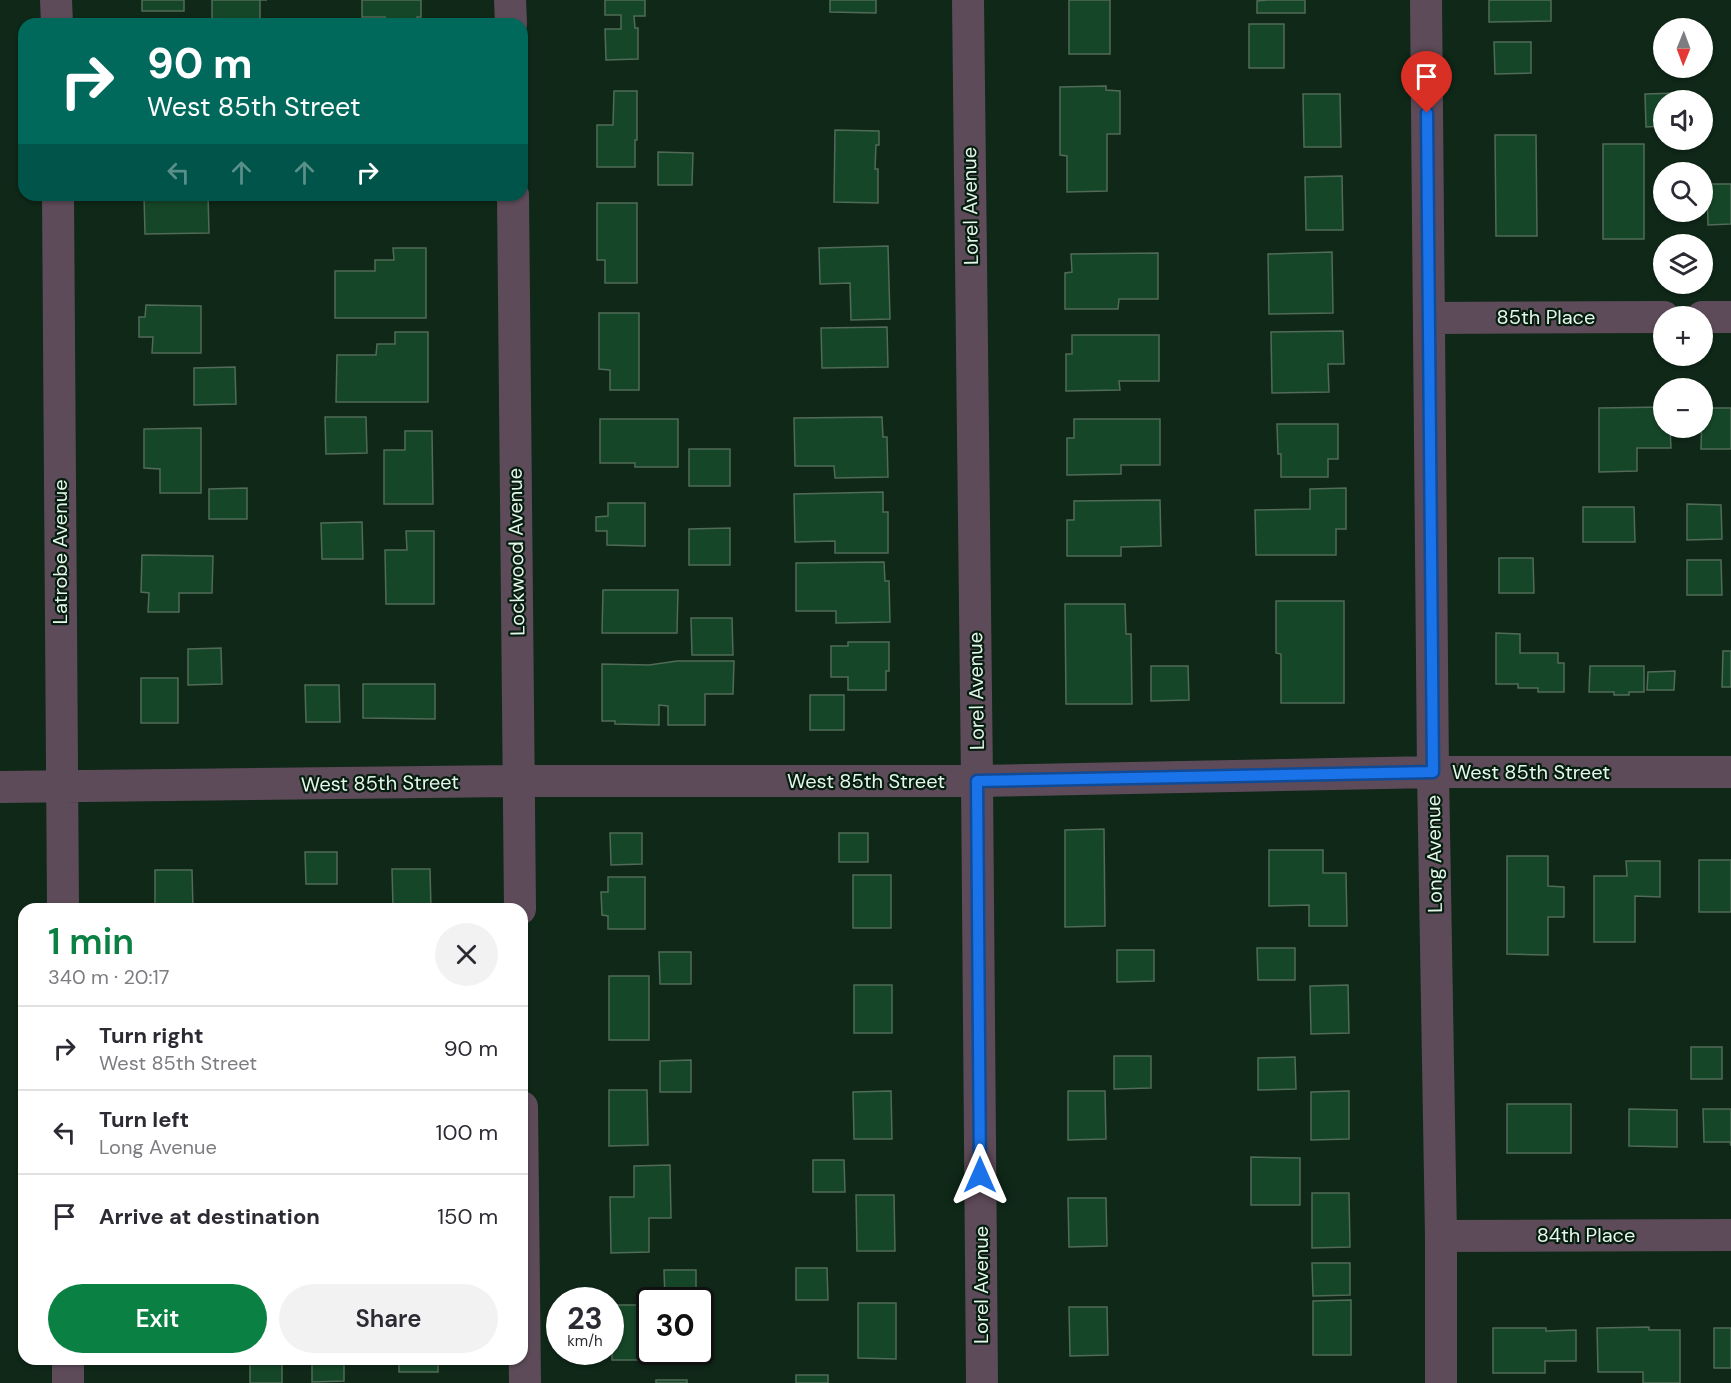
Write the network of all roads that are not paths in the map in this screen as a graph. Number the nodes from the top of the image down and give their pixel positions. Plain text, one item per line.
1 (56, 0) edge
2 (510, 0) edge
3 (968, 0) edge
4 (1426, 0) edge
5 (57, 18) edge
6 (511, 18) edge
7 (58, 201) edge
8 (513, 201) edge
9 (1653, 317) edge
10 (1713, 317) edge
11 (1731, 317) edge
12 (1429, 318) junction
13 (1433, 772) junction
14 (1731, 772) edge
15 (519, 781) junction
16 (977, 781) junction
17 (62, 786) junction
18 (0, 787) edge
19 (63, 903) edge
20 (520, 903) edge
21 (1731, 1235) edge
22 (1441, 1236) junction
23 (68, 1365) edge
24 (525, 1365) edge
25 (68, 1383) edge
26 (525, 1383) edge
27 (982, 1383) edge
28 (1441, 1383) edge

1 - 5 street
2 - 6 street
3 - 16 street, Lorel Avenue
4 - 12 street, Long Avenue
7 - 17 street, Latrobe Avenue
8 - 15 street, Lockwood Avenue
9 - 12 street, 85th Place
10 - 11 street
12 - 13 street, Long Avenue
13 - 14 street, West 85th Street
13 - 16 street, West 85th Street
13 - 22 street, Long Avenue
15 - 16 street, West 85th Street
15 - 17 street, West 85th Street
15 - 20 street, Lockwood Avenue
16 - 27 street, Lorel Avenue
17 - 18 street, West 85th Street
17 - 19 street, Latrobe Avenue
21 - 22 street, 84th Place
22 - 28 street, Long Avenue
23 - 25 street
24 - 26 street

